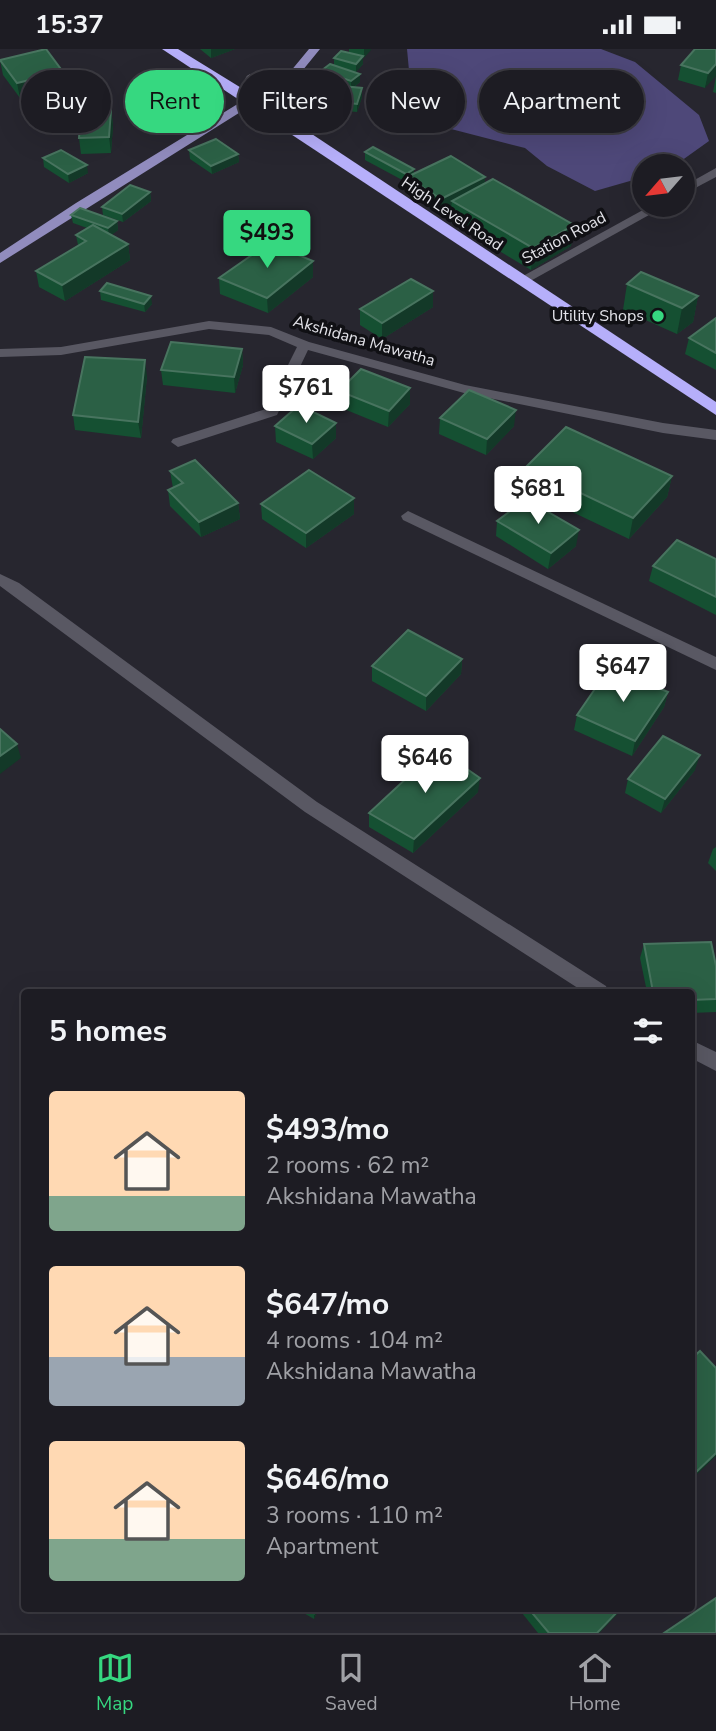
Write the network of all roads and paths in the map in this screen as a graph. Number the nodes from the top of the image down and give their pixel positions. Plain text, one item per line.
1 (169, 49) edge
2 (315, 49) edge
3 (297, 70) edge
4 (238, 92) edge
5 (238, 108) edge
6 (300, 133) edge
7 (716, 172) edge
8 (695, 184) edge
9 (639, 217) edge
10 (0, 259) edge
11 (520, 281) junction
12 (304, 345) junction
13 (0, 353) edge
14 (716, 410) edge
15 (716, 435) edge
16 (177, 442) dead end
17 (408, 516) dead end
18 (0, 579) edge
19 (716, 663) edge
20 (594, 989) edge
21 (695, 1050) edge
22 (716, 1062) edge

1 - 4 highway, High Level Road
2 - 3 main road
5 - 10 main road
6 - 11 highway, High Level Road
7 - 8 street
9 - 11 street, Station Road
11 - 14 highway, High Level Road
12 - 13 street, Akshidana Mawatha
12 - 15 street, Akshidana Mawatha
12 - 16 street
17 - 19 street
18 - 20 street
21 - 22 street

